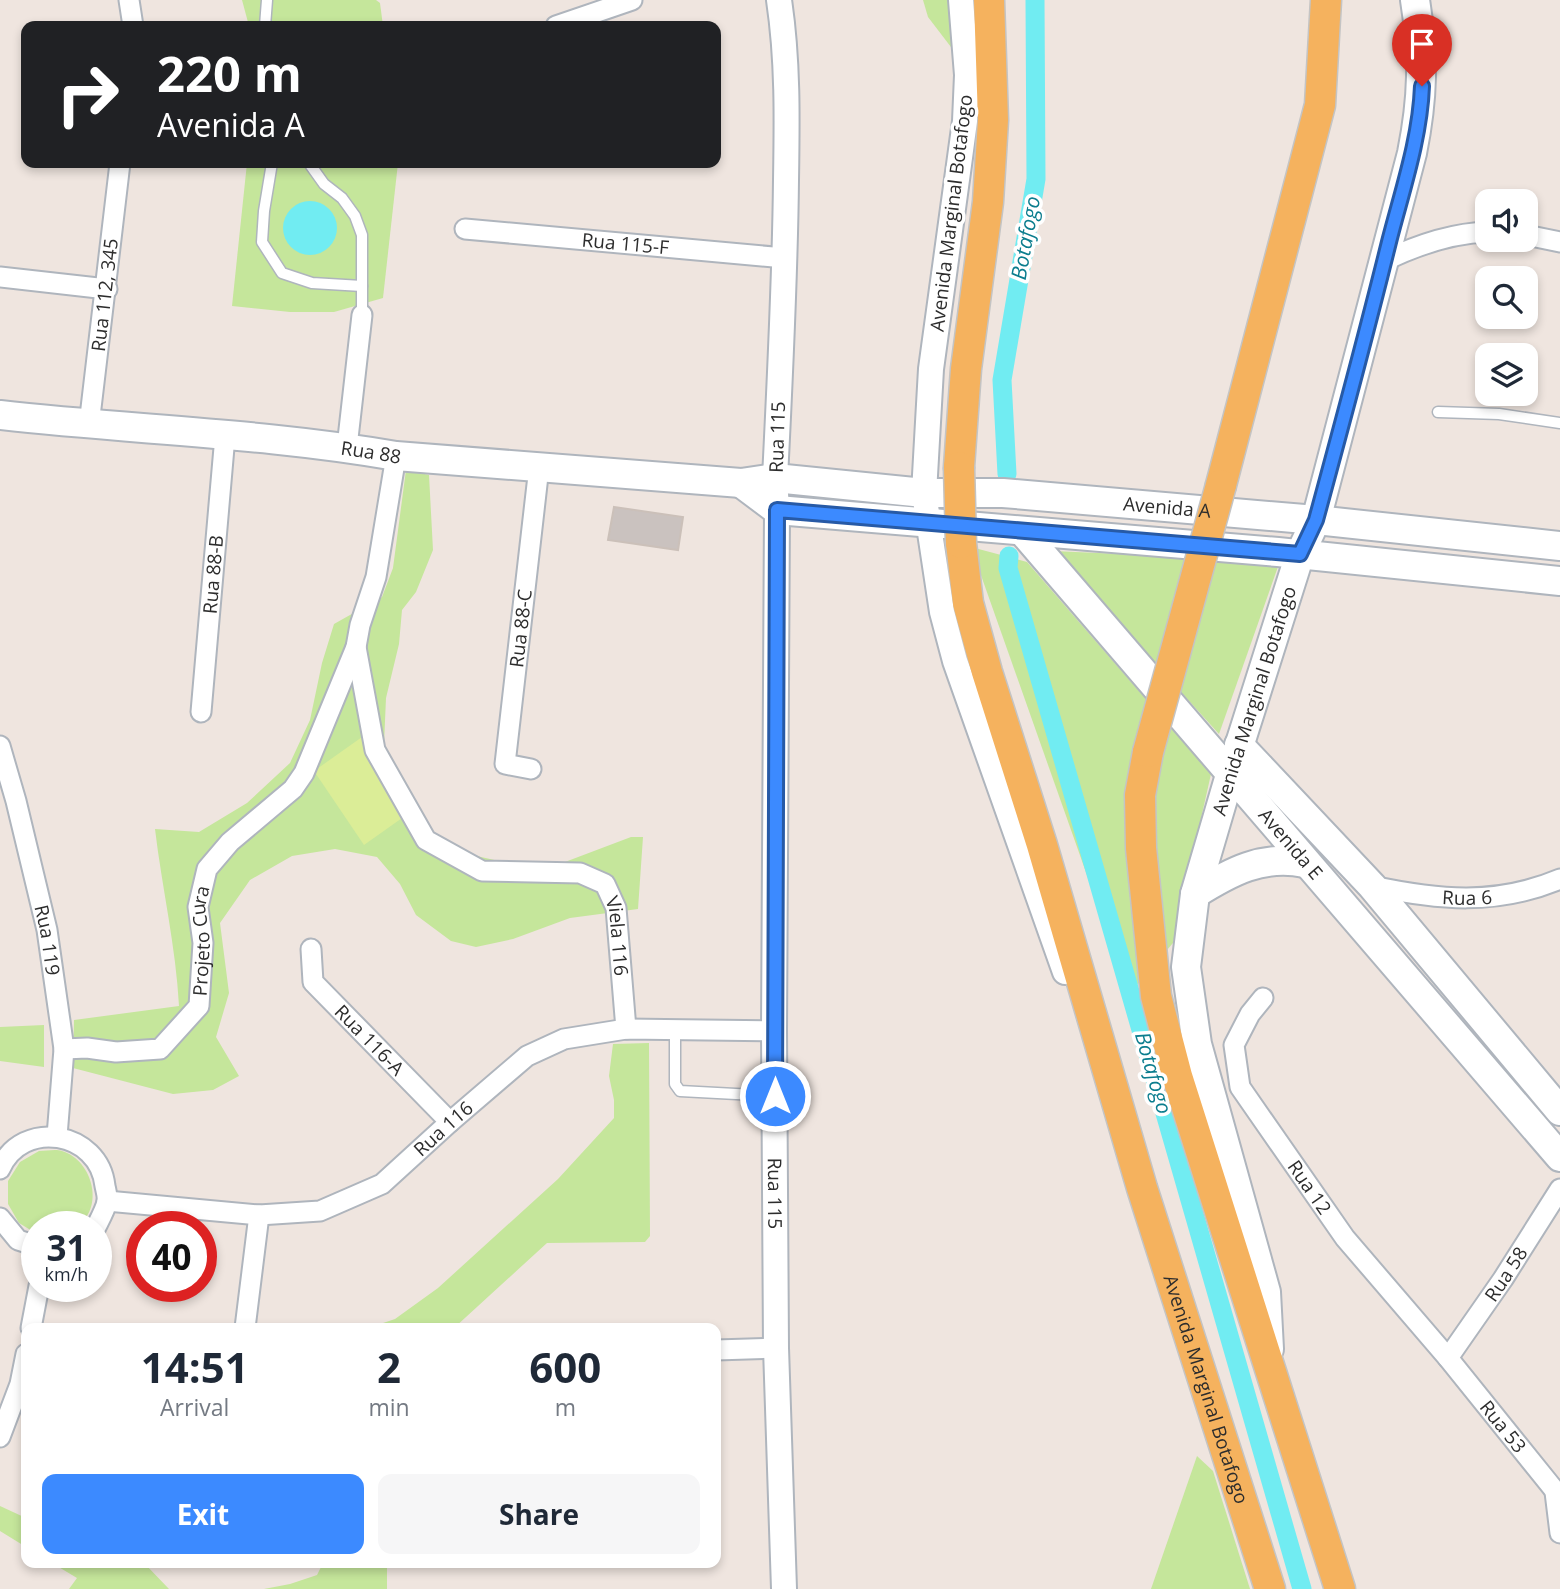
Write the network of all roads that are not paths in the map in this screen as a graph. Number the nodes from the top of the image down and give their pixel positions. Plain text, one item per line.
1 (128, 0) edge
2 (267, 0) edge
3 (632, 0) edge
4 (779, 0) edge
5 (961, 0) edge
6 (989, 0) edge
7 (1326, 0) edge
8 (1415, 0) edge
9 (132, 21) edge
10 (265, 21) edge
11 (571, 21) edge
12 (119, 168) edge
13 (271, 168) edge
14 (313, 168) edge
15 (465, 229) dead end
16 (1475, 232) edge
17 (1538, 237) edge
18 (1560, 242) edge
19 (785, 258) junction
20 (1384, 261) junction
21 (0, 277) edge
22 (362, 286) junction
23 (107, 289) junction
24 (362, 315) joint
25 (1438, 412) dead end
26 (0, 415) edge
27 (1560, 423) edge
28 (89, 425) junction
29 (225, 436) junction
30 (347, 447) junction
31 (396, 456) junction
32 (539, 467) junction
33 (775, 478) junction
34 (741, 483) junction
35 (924, 493) junction
36 (777, 510) junction
37 (1316, 520) junction
38 (929, 522) junction
39 (1023, 532) junction
40 (1560, 546) edge
41 (1300, 554) junction
42 (1560, 581) edge
43 (356, 647) junction
44 (201, 712) dead end
45 (1239, 745) junction
46 (0, 746) edge
47 (531, 769) dead end
48 (1230, 775) junction
49 (8, 804) edge
50 (1305, 863) junction
51 (482, 871) joint
52 (1560, 879) edge
53 (1372, 886) junction
54 (1195, 894) junction
55 (311, 948) dead end
56 (1263, 998) dead end
57 (626, 1029) junction
58 (675, 1030) junction
59 (774, 1031) junction
60 (64, 1049) junction
61 (775, 1096) junction
62 (1560, 1111) edge
63 (450, 1122) junction
64 (57, 1136) junction
65 (1558, 1152) edge
66 (0, 1170) edge
67 (1142, 1188) junction
68 (1560, 1189) edge
69 (107, 1200) junction
70 (103, 1211) edge
71 (259, 1215) junction
72 (0, 1218) edge
73 (21, 1241) edge
74 (36, 1302) edge
75 (32, 1323) edge
76 (246, 1323) edge
77 (776, 1348) junction
78 (721, 1350) edge
79 (1448, 1358) junction
80 (1270, 1362) junction
81 (21, 1379) edge
82 (0, 1437) edge
83 (1558, 1494) edge
84 (1560, 1533) edge
85 (784, 1589) edge
86 (1269, 1589) edge
87 (1340, 1589) edge

1 - 9 street
2 - 10 lane
3 - 11 street
4 - 19 street, Rua 115
5 - 35 street, Avenida Marginal Botafogo
6 - 67 main road, Avenida Marginal Botafogo, bridge
7 - 80 main road, Avenida Marginal Botafogo, bridge
8 - 20 main road, Avenida Marginal Botafogo
12 - 23 street, Rua 112, 345
13 - 22 lane
14 - 22 lane
15 - 19 street, Rua 115-F
16 - 20 street
17 - 18 street
19 - 33 street, Rua 115
20 - 37 main road, Avenida Marginal Botafogo
21 - 23 street
22 - 24 lane
23 - 28 street, Rua 112, 345
24 - 30 street
25 - 27 lane
26 - 28 main road, Rua 88
28 - 29 main road, Rua 88
29 - 30 main road, Rua 88
29 - 44 street, Rua 88-B
30 - 31 main road, Rua 88
31 - 32 main road, Rua 88
31 - 43 street, Projeto Cura
32 - 34 main road, Rua 88
32 - 47 street, Rua 88-C
33 - 34 main road, Rua 88
33 - 35 main road, Avenida A
33 - 36 street, Rua 115
34 - 36 main road
35 - 37 main road, Avenida A
35 - 38 street, Avenida Marginal Botafogo
36 - 38 main road, Avenida A
36 - 59 street, Rua 115
37 - 40 main road, Avenida A
37 - 41 main road, Avenida Marginal Botafogo
38 - 39 main road, Avenida A
38 - 67 street, Avenida Marginal Botafogo
39 - 41 main road, Avenida A
39 - 48 main road, Avenida E
41 - 42 main road, Avenida A
41 - 45 main road, Avenida Marginal Botafogo
43 - 51 street, Projeto Cura
43 - 60 street, Projeto Cura
45 - 48 main road, Avenida Marginal Botafogo
45 - 53 main road, Avenida E
46 - 49 street, Rua 119
48 - 50 main road, Avenida E
48 - 54 main road, Avenida Marginal Botafogo
49 - 60 street, Rua 119
50 - 54 main road
50 - 65 main road, Avenida E
51 - 57 street, Viela 116
52 - 53 street, Rua 6
53 - 62 main road, Avenida E
54 - 80 main road, Avenida Marginal Botafogo
55 - 63 street, Rua 116-A
56 - 79 street, Rua 12
57 - 58 street, Rua 116
57 - 63 street, Rua 116
58 - 59 street, Rua 116
58 - 61 lane
59 - 61 street, Rua 115
60 - 64 street, Rua 119
61 - 77 street, Rua 115
63 - 71 street, Rua 116
64 - 66 street
64 - 69 street
67 - 86 main road, Avenida Marginal Botafogo
68 - 79 street, Rua 58
69 - 70 street
69 - 71 street, Rua 116
71 - 76 street
72 - 73 street
74 - 75 street
77 - 78 street
77 - 85 street, Rua 115
79 - 83 street, Rua 53
80 - 87 main road, Avenida Marginal Botafogo
81 - 82 street
83 - 84 street

